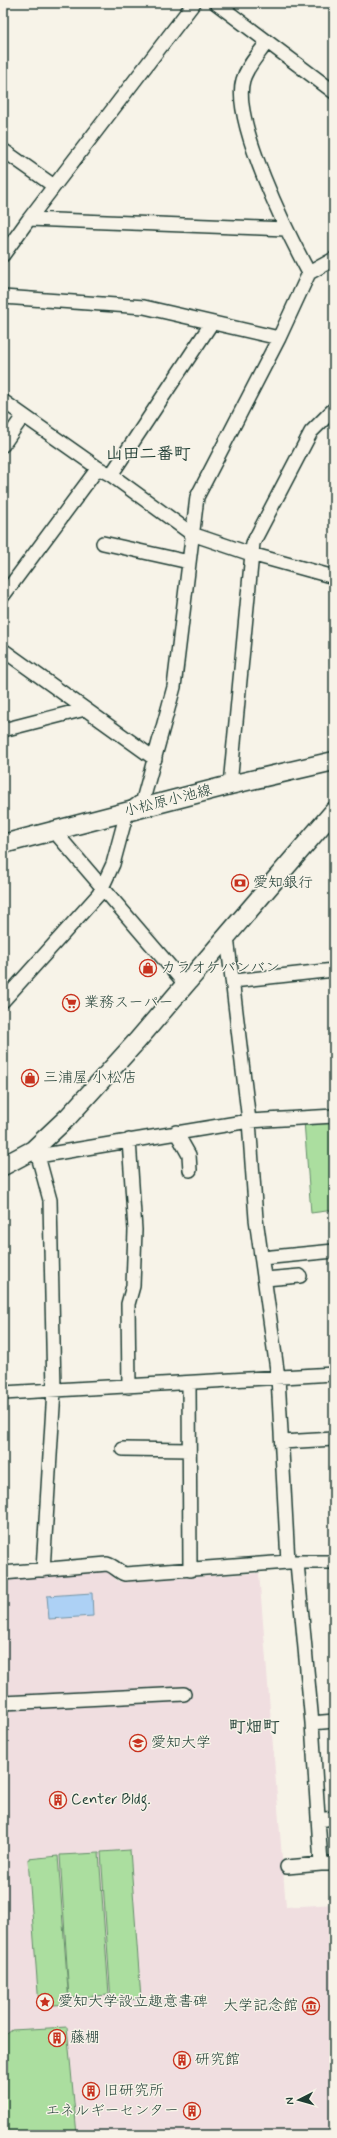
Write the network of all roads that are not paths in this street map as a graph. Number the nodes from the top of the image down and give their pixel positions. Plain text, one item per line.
1 (194, 3) edge
2 (216, 3) edge
3 (267, 42) junction
4 (334, 92) edge
5 (3, 150) edge
6 (54, 186) junction
7 (29, 219) junction
8 (285, 229) junction
9 (3, 255) edge
10 (334, 259) edge
11 (309, 273) junction
12 (3, 297) edge
13 (212, 324) junction
14 (279, 338) junction
15 (3, 401) edge
16 (334, 409) edge
17 (23, 416) junction
18 (3, 445) edge
19 (98, 468) junction
20 (111, 475) junction
21 (192, 534) junction
22 (103, 543) dead end
23 (251, 554) junction
24 (189, 562) junction
25 (334, 577) edge
26 (3, 596) edge
27 (3, 650) edge
28 (85, 709) junction
29 (3, 730) edge
30 (155, 759) junction
31 (334, 761) edge
32 (230, 785) junction
33 (334, 811) edge
34 (127, 812) junction
35 (54, 831) junction
36 (3, 844) edge
37 (102, 888) junction
38 (227, 937) junction
39 (334, 970) edge
40 (233, 981) junction
41 (186, 985) junction
42 (3, 1001) edge
43 (334, 1116) edge
44 (249, 1121) junction
45 (176, 1132) junction
46 (129, 1140) junction
47 (36, 1153) junction
48 (3, 1166) edge
49 (190, 1170) dead end
50 (334, 1251) edge
51 (262, 1258) junction
52 (300, 1276) dead end
53 (265, 1279) junction
54 (334, 1374) edge
55 (278, 1377) junction
56 (189, 1383) junction
57 (129, 1387) junction
58 (54, 1390) junction
59 (3, 1393) edge
60 (334, 1439) edge
61 (282, 1442) junction
62 (123, 1448) dead end
63 (189, 1450) junction
64 (334, 1562) edge
65 (293, 1563) junction
66 (43, 1570) junction
67 (190, 1570) junction
68 (3, 1573) edge
69 (184, 1694) dead end
70 (3, 1703) edge
71 (334, 1721) edge
72 (312, 1723) junction
73 (334, 1818) edge
74 (318, 1820) junction
75 (328, 1864) edge
76 (287, 1867) dead end

1 - 6 street
2 - 3 street
3 - 4 street
3 - 8 street
5 - 6 street
6 - 7 street
7 - 8 street
7 - 9 street
8 - 11 street
10 - 11 street
11 - 14 street
12 - 13 street
13 - 14 street
13 - 20 street
14 - 21 street
15 - 17 street
16 - 23 street
17 - 18 street
17 - 19 street
19 - 20 street
19 - 26 street
20 - 21 street
21 - 23 street
21 - 24 street
22 - 24 street
23 - 25 street
23 - 32 street
24 - 30 street
27 - 28 street
28 - 29 street
28 - 30 street
30 - 34 street
31 - 32 street, 小松原小池線
32 - 34 street, 小松原小池線
33 - 38 street
34 - 35 street, 小松原小池線
34 - 37 street
35 - 36 street, 小松原小池線
35 - 37 street
37 - 41 street
37 - 42 street
38 - 40 street
38 - 41 street
39 - 40 street
40 - 44 street
41 - 47 street
43 - 44 street
44 - 45 street
44 - 51 street
45 - 46 street
45 - 49 street
46 - 47 street
46 - 57 street
47 - 48 street
47 - 58 street
50 - 51 street
51 - 53 street
52 - 53 street
53 - 55 street
54 - 55 street
55 - 56 street
55 - 61 street
56 - 57 street
56 - 63 street
57 - 58 street
58 - 59 street
58 - 66 street
60 - 61 street
61 - 65 street
62 - 63 street
63 - 67 street
64 - 65 street
65 - 67 street
65 - 72 street
66 - 67 street
66 - 68 street
69 - 70 street
71 - 72 street
72 - 74 street
73 - 74 street
74 - 75 street
75 - 76 street

